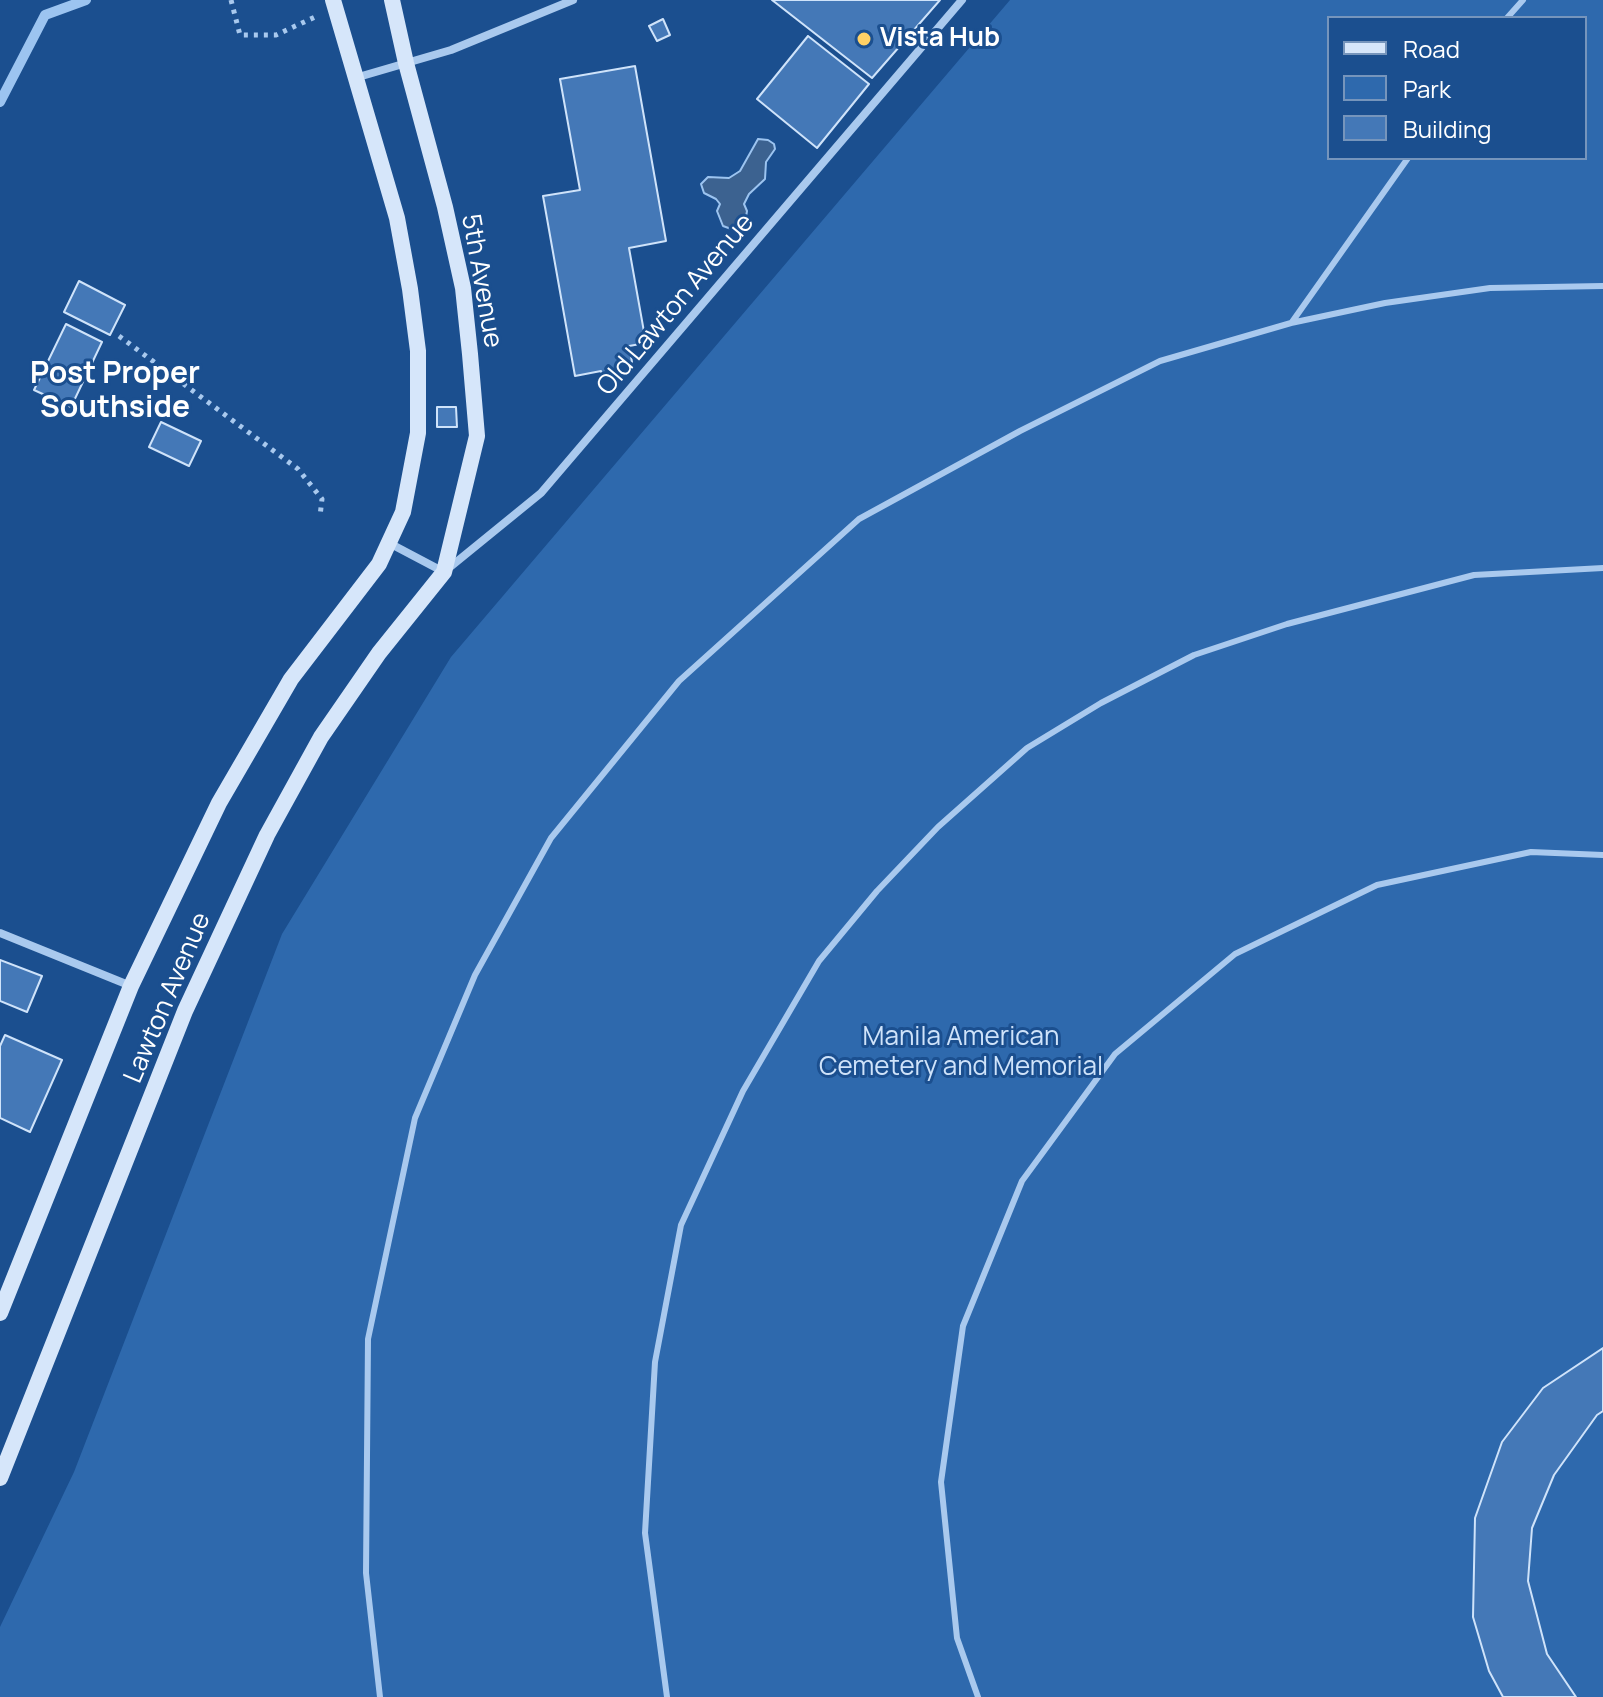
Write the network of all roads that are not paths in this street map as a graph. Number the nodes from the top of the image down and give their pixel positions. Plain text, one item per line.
1 (392, 0) edge
2 (573, 0) edge
3 (962, 0) edge
4 (1523, 0) edge
5 (334, 5) edge
6 (1509, 16) edge
7 (406, 63) junction
8 (355, 78) junction
9 (1407, 160) edge
10 (1603, 286) edge
11 (1291, 323) junction
12 (389, 543) junction
13 (1603, 568) edge
14 (444, 572) junction
15 (1603, 855) edge
16 (0, 933) edge
17 (131, 986) junction
18 (0, 1313) edge
19 (0, 1478) edge
20 (380, 1697) edge
21 (667, 1697) edge
22 (978, 1697) edge

1 - 7 main road, 5th Avenue
2 - 7 street
3 - 14 street, Old Lawton Avenue
4 - 6 lane
5 - 8 main road
7 - 8 street
7 - 14 main road, 5th Avenue
8 - 12 main road
9 - 11 lane
10 - 11 lane
11 - 20 lane
12 - 14 street
12 - 17 main road, Lawton Avenue
13 - 21 lane
14 - 19 main road, Lawton Avenue
15 - 22 lane
16 - 17 street
17 - 18 main road, Lawton Avenue

